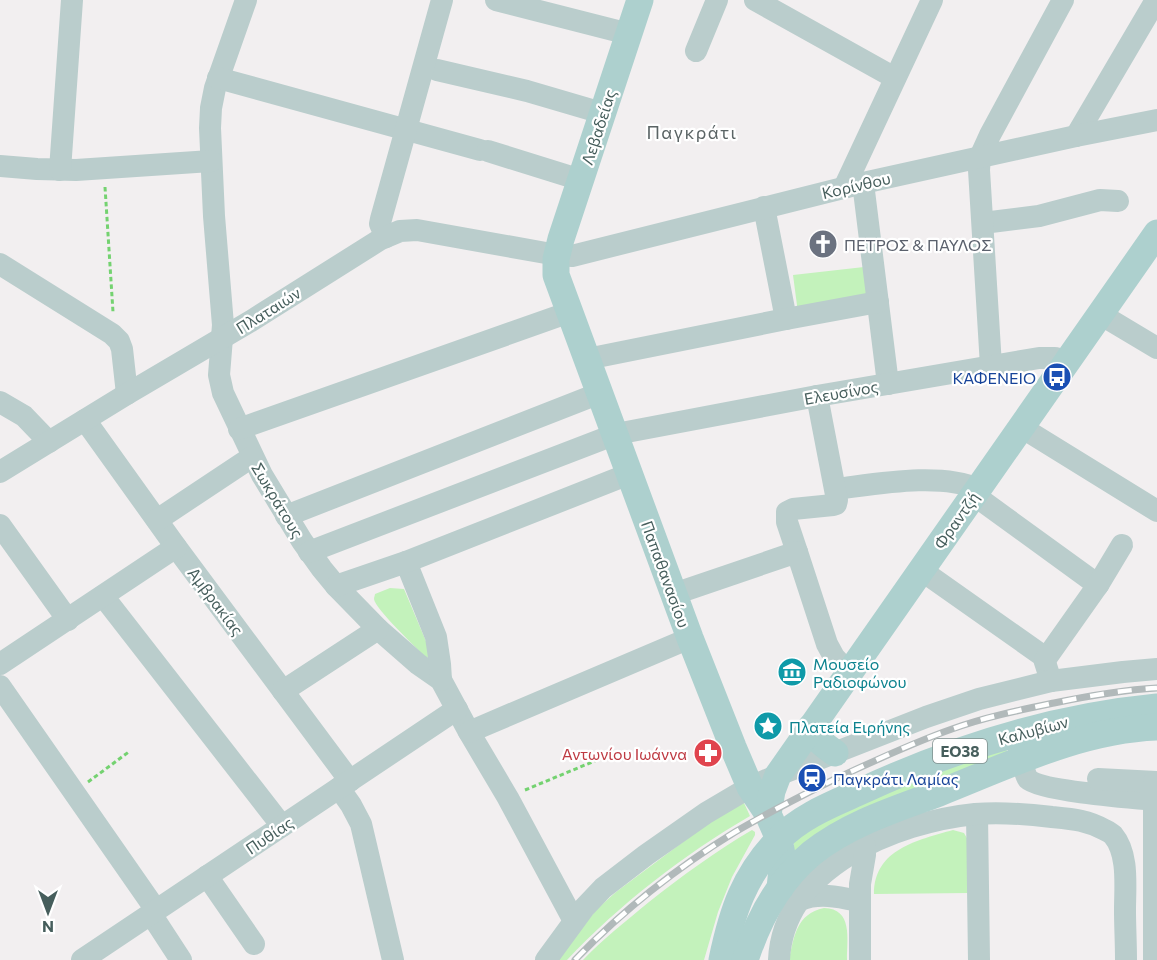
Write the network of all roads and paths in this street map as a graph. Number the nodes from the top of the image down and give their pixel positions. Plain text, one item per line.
1 (72, 0) edge
2 (246, 0) edge
3 (442, 0) edge
4 (496, 0) edge
5 (640, 0) edge
6 (717, 0) edge
7 (755, 0) edge
8 (932, 0) edge
9 (1063, 0) edge
10 (1156, 0) edge
11 (629, 34) junction
12 (696, 51) dead end
13 (437, 70) dead end
14 (218, 78) junction
15 (895, 78) junction
16 (602, 113) junction
17 (1157, 120) edge
18 (412, 132) junction
19 (1076, 136) junction
20 (980, 157) junction
21 (211, 161) junction
22 (0, 166) edge
23 (103, 169) junction
24 (60, 170) junction
25 (580, 180) junction
26 (854, 185) junction
27 (1118, 201) dead end
28 (764, 207) junction
29 (983, 223) junction
30 (1157, 233) edge
31 (386, 237) junction
32 (557, 255) junction
33 (1149, 261) edge
34 (0, 264) edge
35 (878, 302) junction
36 (570, 312) junction
37 (1100, 314) junction
38 (786, 319) junction
39 (112, 334) junction
40 (222, 338) junction
41 (1157, 348) edge
42 (587, 359) junction
43 (1067, 361) junction
44 (991, 366) junction
45 (888, 384) junction
46 (600, 393) junction
47 (127, 394) junction
48 (817, 396) junction
49 (0, 402) edge
50 (85, 420) junction
51 (1021, 427) junction
52 (239, 429) junction
53 (616, 434) junction
54 (49, 442) junction
55 (252, 457) junction
56 (0, 472) edge
57 (629, 474) junction
58 (836, 489) junction
59 (976, 492) junction
60 (1157, 511) edge
61 (286, 516) junction
62 (157, 520) junction
63 (0, 525) edge
64 (1122, 545) dead end
65 (176, 547) junction
66 (309, 552) junction
67 (797, 552) junction
68 (406, 562) junction
69 (921, 570) junction
70 (1098, 585) junction
71 (336, 586) junction
72 (674, 594) junction
73 (104, 596) junction
74 (68, 620) junction
75 (378, 629) junction
76 (690, 638) junction
77 (0, 664) edge
78 (1157, 669) edge
79 (1048, 670) junction
80 (849, 673) junction
81 (441, 680) junction
82 (0, 686) edge
83 (283, 691) junction
84 (1157, 707) edge
85 (457, 710) junction
86 (811, 727) junction
87 (1157, 727) edge
88 (469, 732) junction
89 (1014, 734) junction
90 (130, 751) dead end
91 (836, 753) junction
92 (609, 755) dead end
93 (1026, 770) junction
94 (778, 775) junction
95 (345, 784) junction
96 (750, 787) junction
97 (1155, 791) edge
98 (74, 792) junction
99 (508, 798) junction
100 (1008, 813) junction
101 (768, 814) junction
102 (977, 814) junction
103 (282, 826) junction
104 (779, 839) junction
105 (865, 846) junction
106 (207, 876) junction
107 (1156, 891) edge
108 (790, 894) junction
109 (860, 902) junction
110 (154, 912) junction
111 (574, 921) junction
112 (254, 944) dead end
113 (82, 960) edge
114 (181, 960) edge
115 (393, 960) edge
116 (546, 960) edge
117 (722, 960) edge
118 (745, 960) edge
119 (779, 960) edge
120 (860, 960) edge
121 (979, 960) edge
122 (1126, 960) edge
123 (1154, 960) edge

1 - 24 street
2 - 14 street, Σωκράτους
3 - 18 street
4 - 11 street
5 - 11 main road, Λεβαδείας
6 - 12 street
7 - 15 street
8 - 15 street
9 - 20 street
10 - 19 street
11 - 16 main road, Λεβαδείας
13 - 16 street
14 - 18 street
14 - 21 street, Σωκράτους
15 - 26 street
16 - 25 main road, Λεβαδείας
17 - 19 street, Κορίνθου
18 - 25 street
18 - 31 street
19 - 20 street, Κορίνθου
20 - 26 street, Κορίνθου
20 - 29 street
21 - 23 street
21 - 40 street, Σωκράτους
22 - 24 street
23 - 24 street
23 - 39 path
25 - 32 main road, Λεβαδείας
26 - 28 street, Κορίνθου
26 - 35 street
27 - 29 street
28 - 32 street, Κορίνθου
28 - 38 street
29 - 44 street
30 - 33 main road, Φραντζή
31 - 32 street, Πλαταιών
31 - 40 street, Πλαταιών
32 - 36 main road, Παπαθανασίου
33 - 37 main road, Φραντζή
34 - 39 street
35 - 38 street
35 - 45 street
36 - 42 main road, Παπαθανασίου
36 - 52 street
37 - 41 street
37 - 43 main road, Φραντζή
38 - 42 street
39 - 47 street
40 - 47 street, Πλαταιών
40 - 52 street, Σωκράτους
42 - 46 main road, Παπαθανασίου
43 - 44 street, Ελευσίνος
43 - 51 main road, Φραντζή
44 - 45 street, Ελευσίνος
45 - 48 street, Ελευσίνος
46 - 53 main road, Παπαθανασίου
46 - 61 street
47 - 50 street, Πλαταιών
48 - 53 street, Ελευσίνος
48 - 58 street
49 - 54 street
50 - 54 street, Πλαταιών
50 - 62 street, Αμβρακίας
51 - 59 main road, Φραντζή
51 - 60 street
52 - 55 street, Σωκράτους
53 - 57 main road, Παπαθανασίου
53 - 66 street, Ελευσίνος
54 - 56 street, Πλαταιών
55 - 61 street, Σωκράτους
55 - 62 street
57 - 68 street
57 - 72 main road, Παπαθανασίου
58 - 59 street
58 - 67 street
59 - 69 main road, Φραντζή
59 - 70 street
61 - 66 street, Σωκράτους
62 - 65 street, Αμβρακίας
63 - 74 street
64 - 70 street
65 - 73 street
65 - 83 street, Αμβρακίας
66 - 71 street, Σωκράτους
67 - 72 street
67 - 80 street
68 - 71 street
68 - 81 street
69 - 79 street
69 - 80 main road, Φραντζή
70 - 79 street
71 - 75 street, Σωκράτους
72 - 76 main road, Παπαθανασίου
73 - 74 street
73 - 103 street
74 - 77 street
75 - 81 street, Σωκράτους
75 - 83 street
76 - 88 street
76 - 96 main road, Παπαθανασίου
78 - 79 street
79 - 91 street
80 - 86 main road, Φραντζή
81 - 85 street, Σωκράτους
82 - 98 street
83 - 95 street, Αμβρακίας
84 - 89 main road, Καλυβίων / ΕΟ38
85 - 88 street, Σωκράτους
85 - 95 street, Πυθίας
86 - 91 main road
86 - 94 main road, Φραντζή
87 - 93 main road, Καλυβίων / ΕΟ38
88 - 99 street, Σωκράτους
89 - 93 street
89 - 104 main road, Καλυβίων / ΕΟ38
90 - 98 path
91 - 94 street
92 - 99 path
93 - 97 street
93 - 100 street
93 - 108 main road, Καλυβίων / ΕΟ38
94 - 96 street
94 - 101 main road, Φραντζή
95 - 103 street, Πυθίας
95 - 115 street, Αμβρακίας
96 - 101 main road, Παπαθανασίου
96 - 111 street
97 - 107 street
98 - 110 street
99 - 111 street, Σωκράτους
100 - 102 street
100 - 122 street
101 - 104 main road, Παπαθανασίου
102 - 105 street
102 - 121 street
103 - 106 street, Πυθίας
104 - 108 main road, Παπαθανασίου
104 - 117 main road, Καλυβίων / ΕΟ38
105 - 108 street
105 - 109 street
106 - 110 street, Πυθίας
106 - 112 street
107 - 123 street
108 - 109 street
108 - 118 main road, Καλυβίων / ΕΟ38
108 - 119 street
109 - 120 street
110 - 113 street, Πυθίας
110 - 114 street
111 - 116 street

